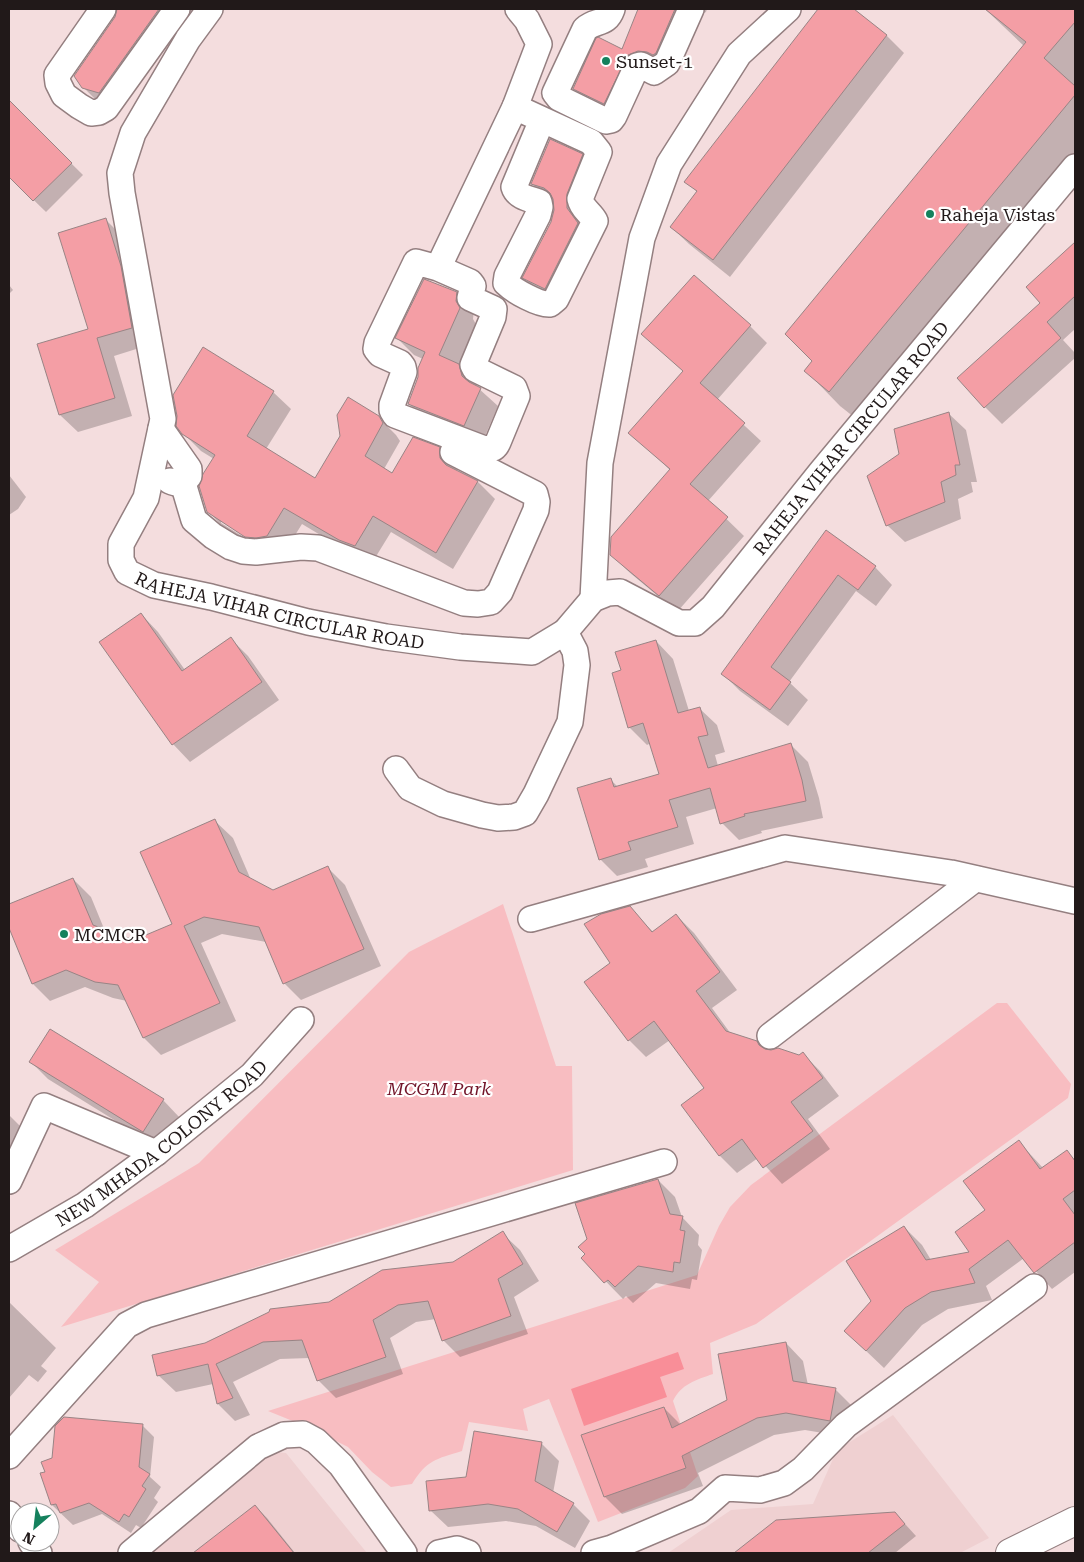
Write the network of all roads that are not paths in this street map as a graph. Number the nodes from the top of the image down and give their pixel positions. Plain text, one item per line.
1 (104, 9) edge
2 (210, 9) edge
3 (518, 9) edge
4 (612, 9) edge
5 (691, 9) edge
6 (788, 9) edge
7 (172, 15) edge
8 (188, 38) junction
9 (539, 44) junction
10 (570, 61) junction
11 (515, 107) junction
12 (542, 120) junction
13 (1075, 167) edge
14 (438, 268) junction
15 (161, 429) junction
16 (446, 449) dead end
17 (152, 472) junction
18 (183, 483) junction
19 (593, 599) junction
20 (565, 632) junction
21 (396, 769) dead end
22 (975, 879) junction
23 (1075, 901) edge
24 (531, 919) dead end
25 (301, 1020) dead end
26 (770, 1036) dead end
27 (156, 1153) junction
28 (664, 1162) dead end
29 (9, 1182) edge
30 (9, 1249) edge
31 (1034, 1288) dead end
32 (9, 1456) edge
33 (1075, 1521) edge
34 (1022, 1551) edge
35 (131, 1553) edge
36 (404, 1553) edge
37 (439, 1553) edge
38 (468, 1553) edge
39 (594, 1553) edge

1 - 7 street
2 - 8 street, RAHEJA VIHAR CIRCULAR ROAD
3 - 9 street
4 - 10 street
5 - 10 street
6 - 19 street
7 - 8 street
8 - 15 street, RAHEJA VIHAR CIRCULAR ROAD
9 - 10 street
9 - 11 street
11 - 12 street
11 - 14 street
12 - 12 street
13 - 19 street, RAHEJA VIHAR CIRCULAR ROAD
14 - 14 street
15 - 17 street, RAHEJA VIHAR CIRCULAR ROAD
15 - 18 street
16 - 18 street
17 - 18 street
17 - 20 street, RAHEJA VIHAR CIRCULAR ROAD
19 - 20 street, RAHEJA VIHAR CIRCULAR ROAD
20 - 21 street
22 - 23 street
22 - 24 street
22 - 26 street
25 - 27 street, NEW MHADA COLONY ROAD
27 - 29 street
27 - 30 street, NEW MHADA COLONY ROAD
28 - 32 street
31 - 39 street
33 - 34 main road
35 - 36 street
37 - 38 street

